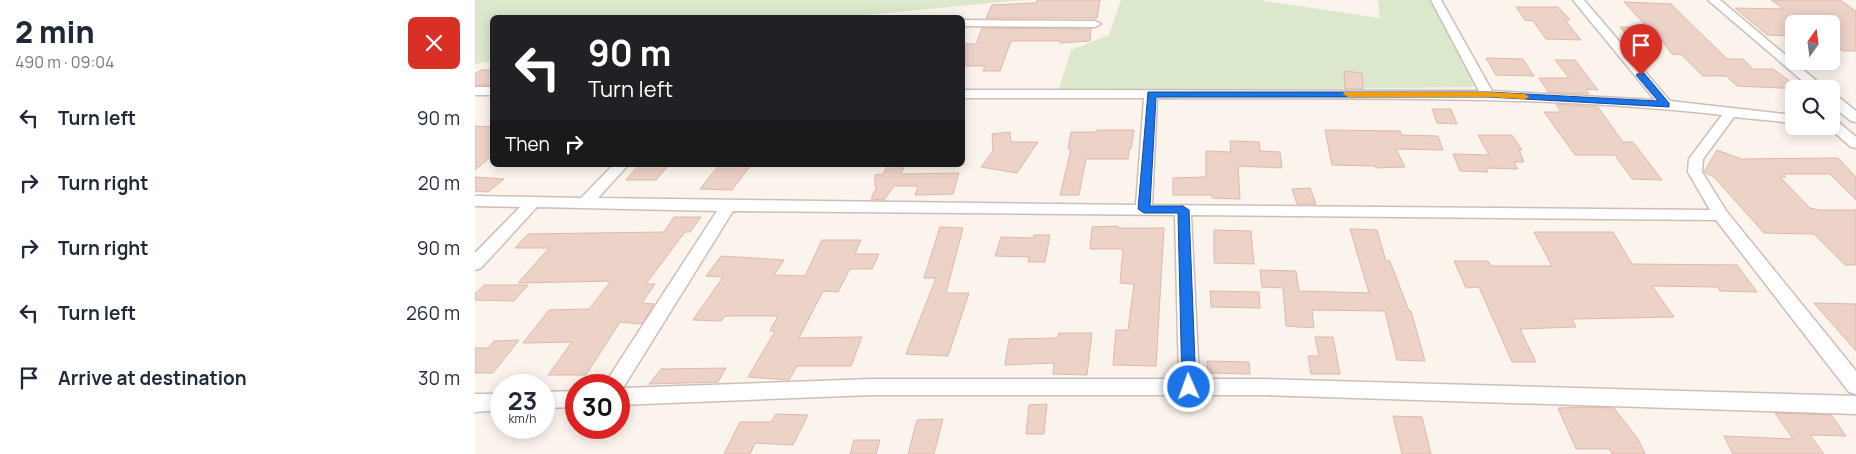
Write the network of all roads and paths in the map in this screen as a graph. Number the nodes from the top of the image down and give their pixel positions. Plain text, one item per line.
1 (1436, 0) edge
2 (1578, 0) edge
3 (1713, 0) edge
4 (965, 23) edge
5 (1095, 24) dead end
6 (1810, 80) edge
7 (475, 91) edge
8 (490, 91) edge
9 (965, 94) edge
10 (1151, 94) junction
11 (1488, 95) junction
12 (1666, 105) junction
13 (1840, 105) edge
14 (1730, 113) junction
15 (1785, 118) edge
16 (1856, 118) edge
17 (1840, 123) edge
18 (1856, 123) edge
19 (1840, 131) edge
20 (1856, 144) edge
21 (619, 167) edge
22 (475, 201) edge
23 (534, 201) junction
24 (586, 202) junction
25 (728, 206) junction
26 (1144, 209) junction
27 (1183, 210) junction
28 (1721, 215) junction
29 (475, 264) edge
30 (621, 374) edge
31 (1856, 386) edge
32 (1189, 387) junction
33 (630, 397) edge
34 (490, 402) edge
35 (475, 403) edge
36 (1856, 405) edge

1 - 11 street
2 - 12 street
3 - 6 street
4 - 5 street
7 - 8 street
9 - 10 street
10 - 11 street
10 - 26 street
11 - 12 street
12 - 14 street
13 - 16 street
14 - 15 street
14 - 28 street
17 - 18 street
19 - 20 street
21 - 24 street
22 - 23 street
23 - 24 street
23 - 29 street
24 - 25 street
25 - 26 street
25 - 30 street
26 - 27 street
27 - 28 street
27 - 32 street
28 - 31 street
32 - 33 street
32 - 36 street
34 - 35 street

